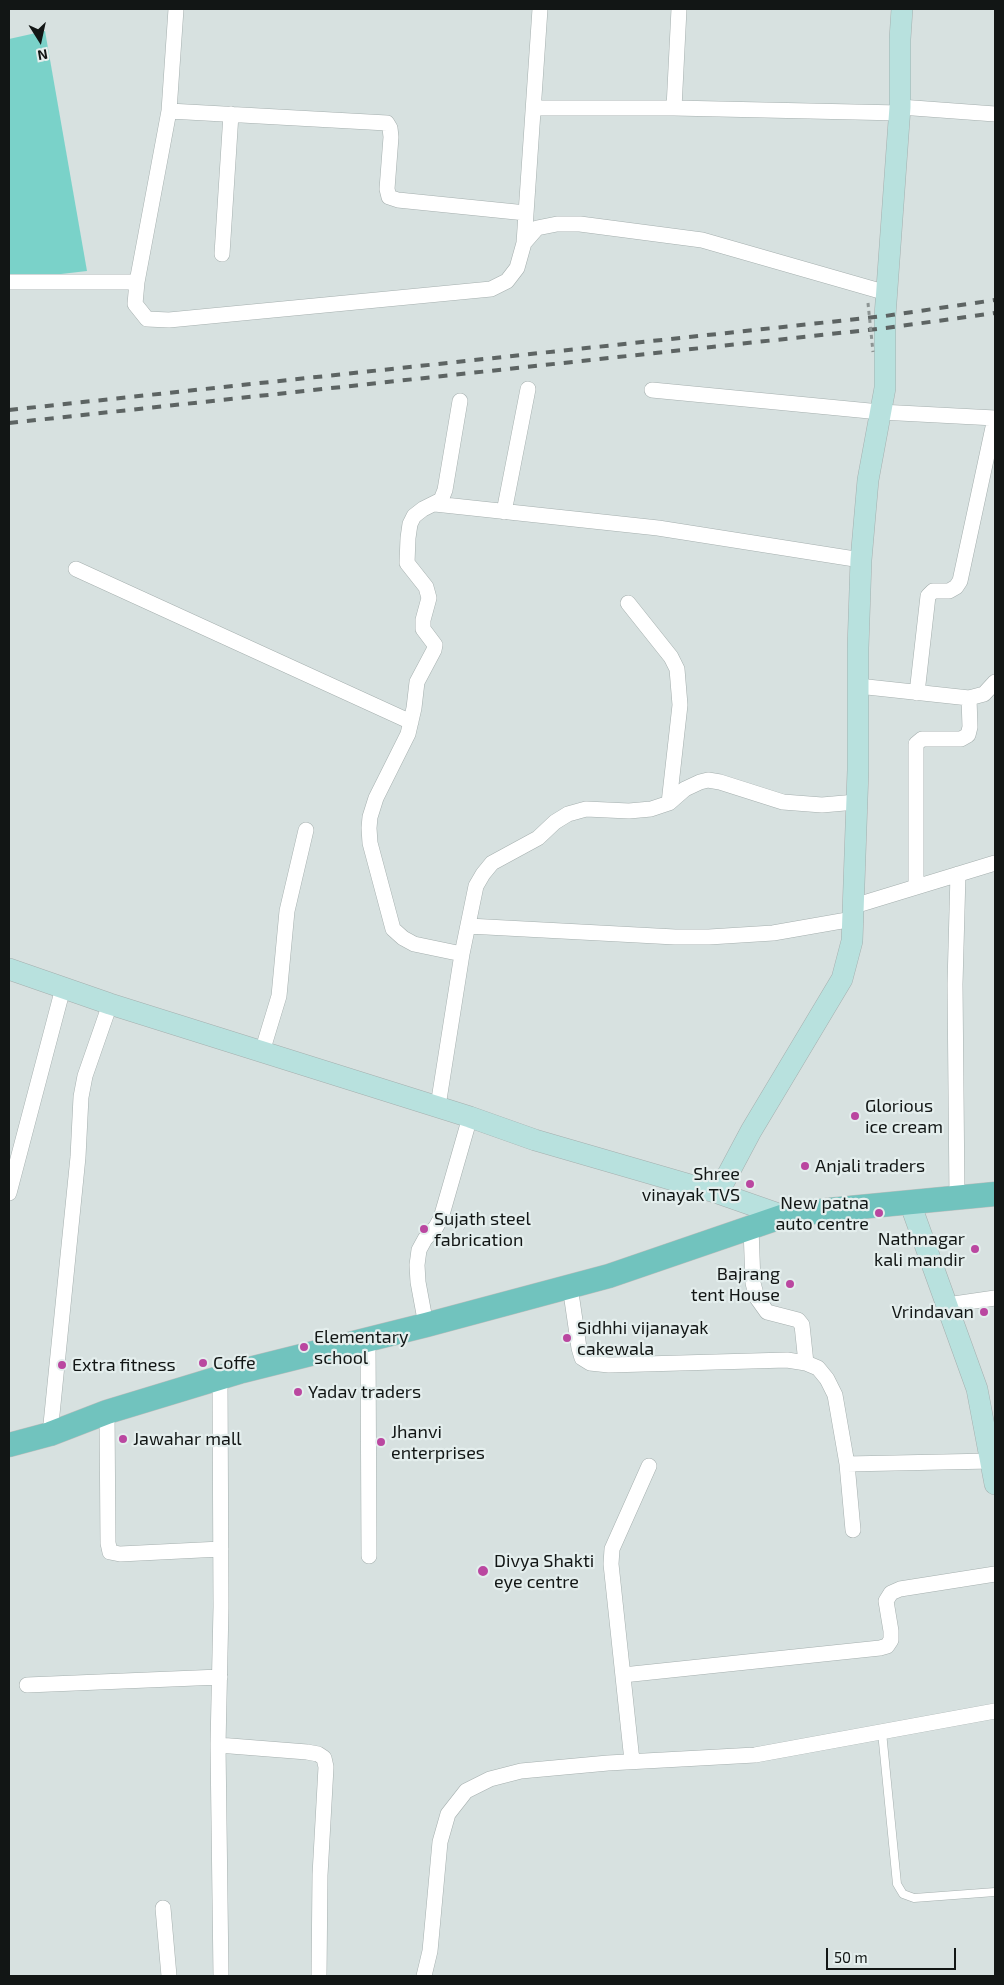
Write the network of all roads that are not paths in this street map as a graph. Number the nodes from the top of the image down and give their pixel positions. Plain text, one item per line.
1 (176, 9) edge
2 (540, 9) edge
3 (679, 9) edge
4 (902, 9) edge
5 (534, 108) junction
6 (674, 108) junction
7 (900, 110) junction
8 (168, 111) junction
9 (231, 114) junction
10 (995, 114) edge
11 (526, 213) junction
12 (524, 243) junction
13 (222, 254) dead end
14 (9, 282) edge
15 (137, 282) junction
16 (887, 293) junction
17 (528, 389) dead end
18 (652, 390) dead end
19 (460, 402) dead end
20 (880, 412) junction
21 (995, 418) edge
22 (434, 504) junction
23 (504, 512) junction
24 (861, 560) junction
25 (76, 569) dead end
26 (628, 603) dead end
27 (995, 682) edge
28 (858, 686) junction
29 (917, 693) junction
30 (969, 698) junction
31 (411, 722) junction
32 (856, 802) junction
33 (670, 803) junction
34 (306, 830) dead end
35 (995, 864) edge
36 (958, 874) junction
37 (916, 887) junction
38 (854, 912) junction
39 (468, 926) junction
40 (462, 954) junction
41 (9, 968) edge
42 (64, 988) junction
43 (110, 1004) junction
44 (262, 1052) junction
45 (438, 1106) junction
46 (470, 1117) junction
47 (9, 1193) edge
48 (718, 1193) junction
49 (995, 1194) edge
50 (957, 1198) junction
51 (910, 1203) junction
52 (784, 1216) junction
53 (751, 1228) junction
54 (570, 1286) junction
55 (995, 1298) edge
56 (947, 1305) junction
57 (426, 1325) junction
58 (368, 1340) junction
59 (806, 1363) junction
60 (220, 1379) junction
61 (107, 1412) junction
62 (50, 1434) junction
63 (9, 1445) edge
64 (991, 1447) edge
65 (847, 1464) junction
66 (649, 1466) dead end
67 (995, 1484) edge
68 (853, 1530) dead end
69 (221, 1549) junction
70 (369, 1556) dead end
71 (995, 1574) edge
72 (623, 1675) junction
73 (220, 1677) junction
74 (28, 1686) dead end
75 (995, 1711) edge
76 (882, 1732) junction
77 (218, 1745) junction
78 (632, 1761) junction
79 (995, 1892) edge
80 (163, 1908) dead end
81 (168, 1976) edge
82 (221, 1976) edge
83 (319, 1976) edge
84 (424, 1976) edge

1 - 8 street
2 - 5 street
3 - 6 street
4 - 7 street
5 - 6 street
5 - 11 street
6 - 7 street
7 - 10 street
7 - 16 street
8 - 9 street
8 - 15 street
9 - 11 street
9 - 13 street
11 - 12 street
12 - 15 street
12 - 16 street
14 - 15 street
16 - 20 street
17 - 23 street
18 - 20 street
19 - 22 street
20 - 21 street
20 - 24 street
21 - 29 street
22 - 23 street
22 - 31 street
23 - 24 street
24 - 28 street
25 - 31 street
26 - 33 street
27 - 30 street
28 - 29 street
28 - 32 street
29 - 30 street
30 - 37 street
31 - 40 street
32 - 33 street
32 - 38 street
33 - 39 street
34 - 44 street
35 - 36 street
36 - 37 street
36 - 50 street
37 - 38 street
38 - 39 street
38 - 48 street
39 - 40 street
40 - 45 street
41 - 42 street
42 - 43 street
42 - 47 street
43 - 44 street
43 - 62 street
44 - 45 street
45 - 46 street
46 - 48 street
46 - 57 street
48 - 52 street
49 - 50 main road
50 - 51 main road
51 - 52 main road
51 - 56 street
52 - 53 main road
53 - 54 main road
53 - 59 street
54 - 57 main road
54 - 59 street
55 - 56 street
56 - 64 street
57 - 58 main road
58 - 60 main road
58 - 70 street
59 - 65 street
60 - 61 main road
60 - 69 street
61 - 62 main road
61 - 69 street
62 - 63 main road
64 - 65 street
64 - 67 street
65 - 68 street
66 - 72 street
69 - 73 street
71 - 72 street
72 - 78 street
73 - 74 street
73 - 77 street
75 - 76 street
76 - 78 street
76 - 79 lane
77 - 82 street
77 - 83 street
78 - 84 street
80 - 81 street

